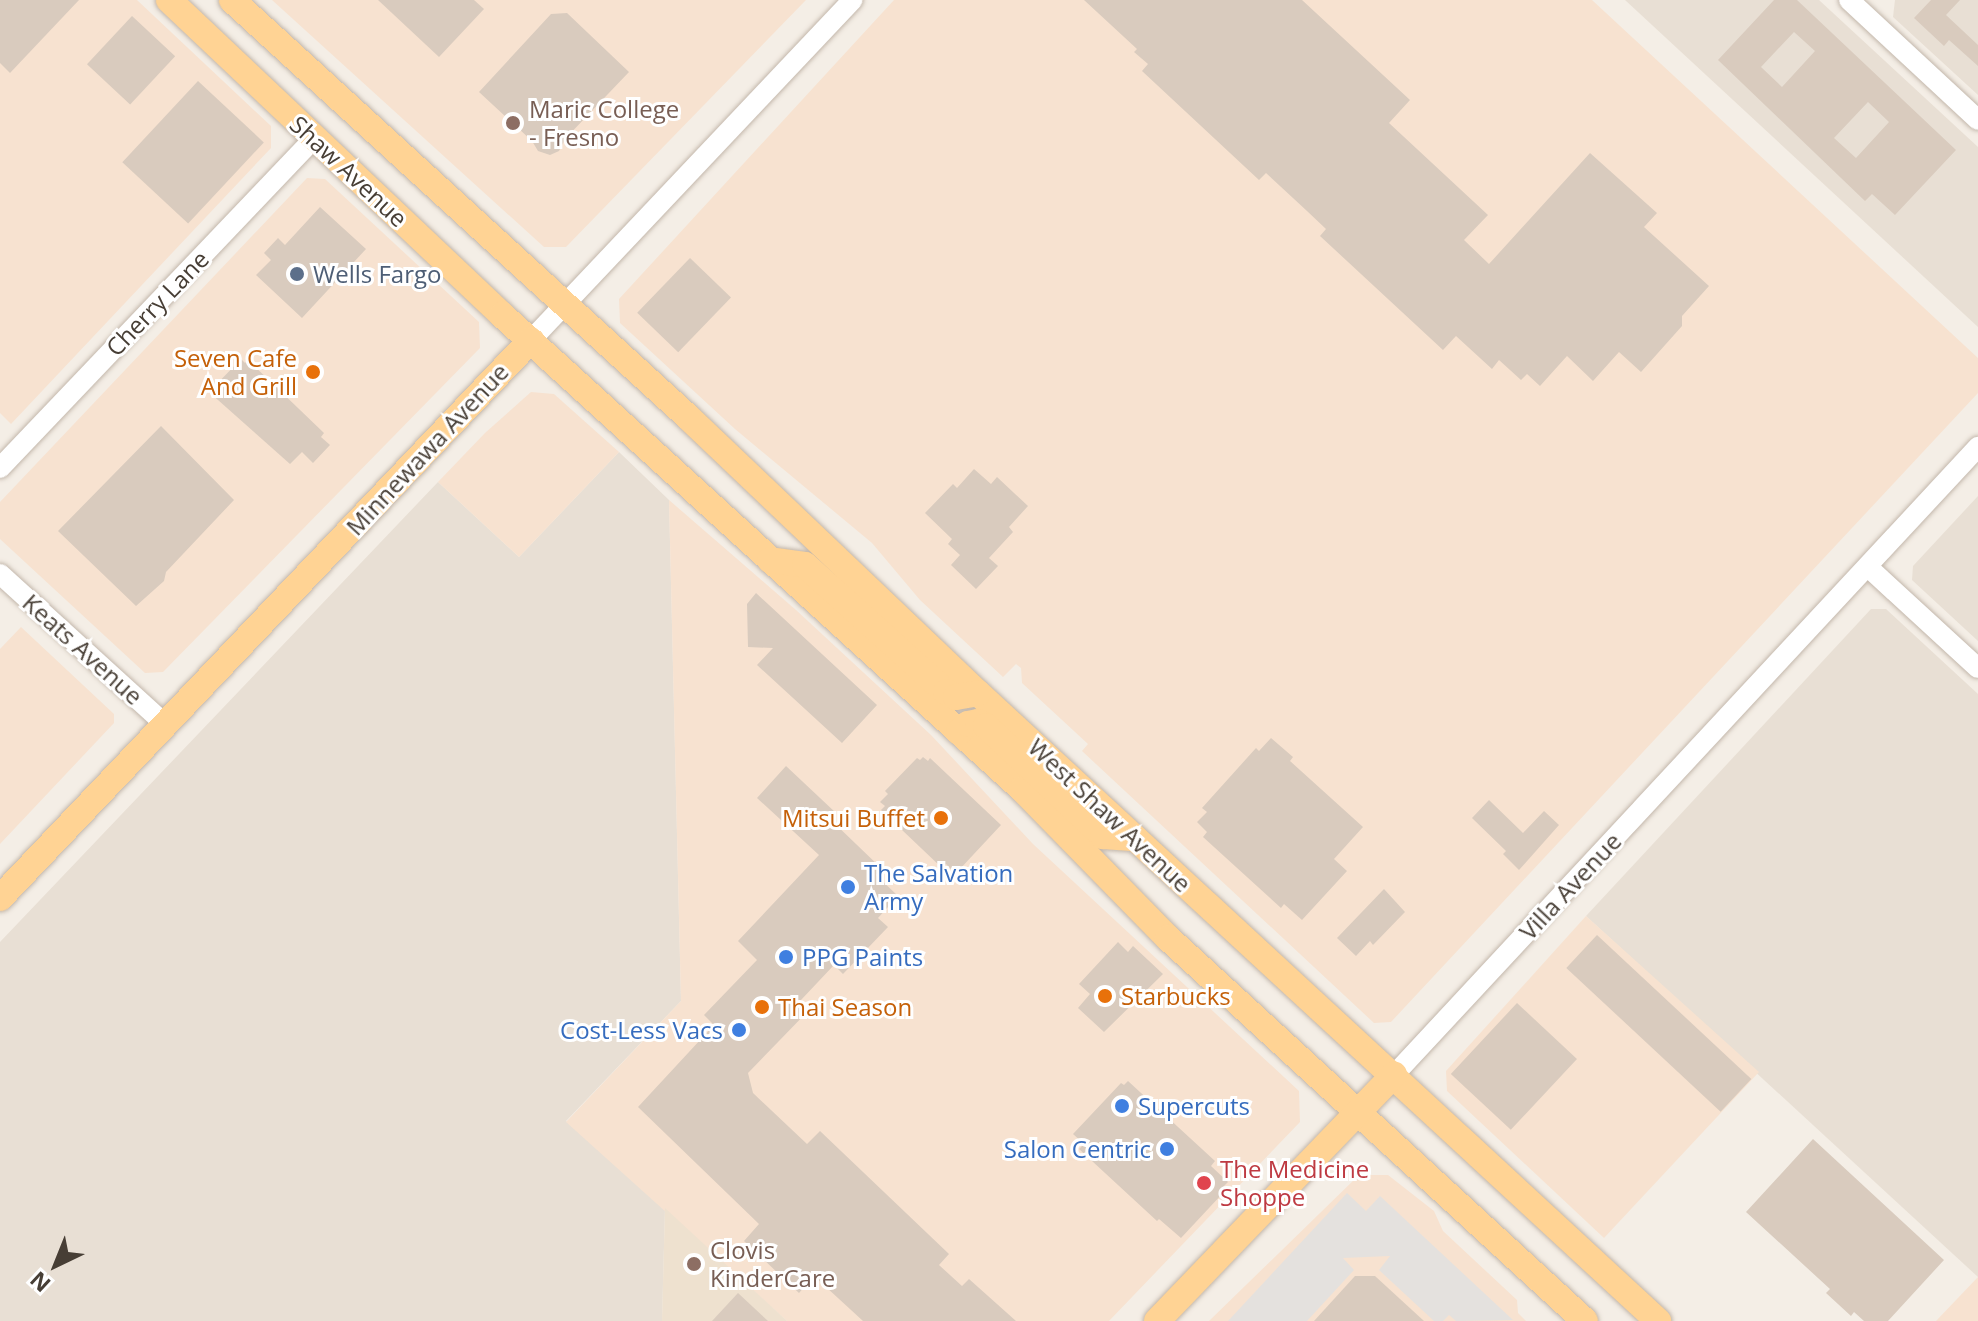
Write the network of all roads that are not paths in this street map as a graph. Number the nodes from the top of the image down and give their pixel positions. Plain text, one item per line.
1 (169, 0) edge
2 (232, 0) edge
3 (853, 0) edge
4 (1858, 3) edge
5 (1978, 120) edge
6 (314, 138) junction
7 (566, 305) junction
8 (531, 340) junction
9 (1978, 447) edge
10 (0, 468) edge
11 (770, 560) junction
12 (1868, 567) junction
13 (0, 574) edge
14 (1978, 668) edge
15 (978, 693) junction
16 (166, 725) junction
17 (959, 732) junction
18 (1135, 838) junction
19 (0, 898) edge
20 (1394, 1075) junction
21 (1356, 1112) junction
22 (1157, 1321) edge
23 (1585, 1321) edge
24 (1658, 1321) edge

1 - 6 main road, Shaw Avenue
2 - 7 main road, Shaw Avenue
3 - 7 street, Minnewawa Avenue
4 - 5 street
6 - 8 main road, Shaw Avenue
6 - 10 street, Cherry Lane
7 - 8 street, Minnewawa Avenue
7 - 15 main road, West Shaw Avenue
8 - 11 main road, West Shaw Avenue
8 - 16 main road, Minnewawa Avenue
9 - 12 street, Villa Avenue
11 - 15 main road
11 - 17 main road, West Shaw Avenue
12 - 14 street
12 - 20 street, Villa Avenue
13 - 16 street, Keats Avenue
15 - 18 main road, West Shaw Avenue
16 - 19 main road, Minnewawa Avenue
17 - 18 main road
17 - 21 main road, West Shaw Avenue
18 - 20 main road, West Shaw Avenue
20 - 21 main road, Villa Avenue
20 - 24 main road, West Shaw Avenue
21 - 22 main road, Villa Avenue
21 - 23 main road, West Shaw Avenue

